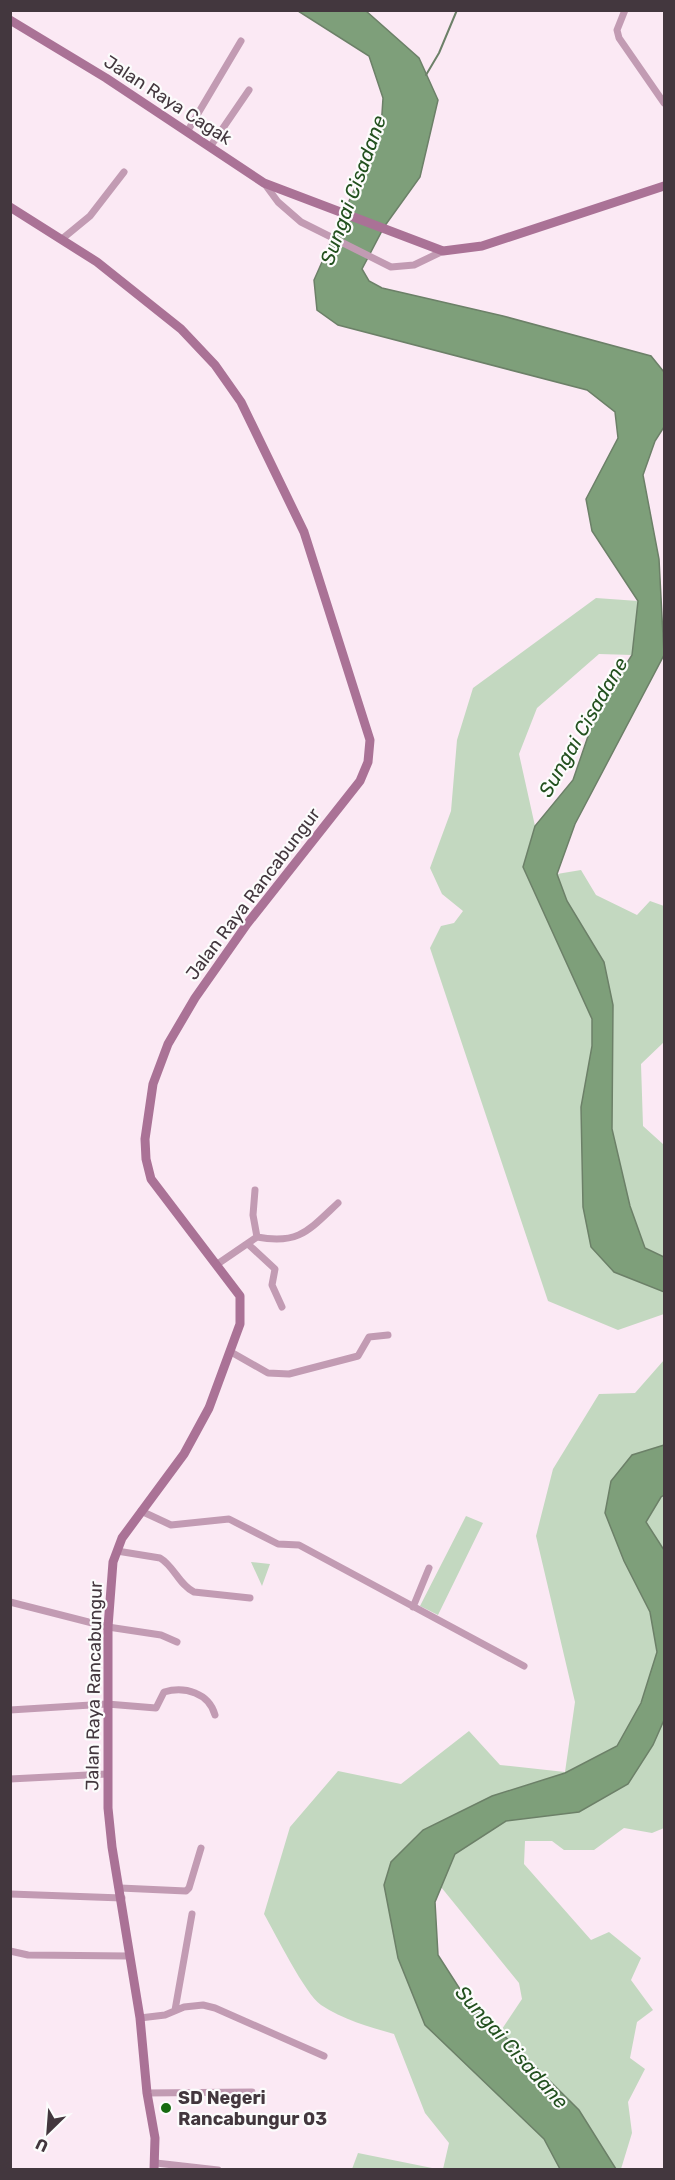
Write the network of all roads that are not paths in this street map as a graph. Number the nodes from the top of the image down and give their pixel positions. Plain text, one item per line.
1 (624, 10) edge
2 (11, 20) edge
3 (240, 41) dead end
4 (249, 90) dead end
5 (664, 103) edge
6 (187, 132) junction
7 (210, 147) junction
8 (124, 172) dead end
9 (264, 183) junction
10 (664, 186) edge
11 (10, 207) edge
12 (62, 239) junction
13 (443, 251) junction
14 (255, 1190) dead end
15 (338, 1203) dead end
16 (257, 1237) junction
17 (248, 1244) junction
18 (216, 1265) junction
19 (282, 1307) dead end
20 (388, 1335) dead end
21 (231, 1352) junction
22 (141, 1511) junction
23 (117, 1551) junction
24 (429, 1568) dead end
25 (250, 1598) dead end
26 (10, 1602) edge
27 (413, 1607) junction
28 (108, 1627) junction
29 (177, 1642) dead end
30 (524, 1666) dead end
31 (107, 1704) junction
32 (10, 1710) edge
33 (215, 1715) dead end
34 (107, 1774) junction
35 (10, 1779) edge
36 (201, 1848) dead end
37 (120, 1888) junction
38 (10, 1894) edge
39 (122, 1898) junction
40 (192, 1914) dead end
41 (10, 1951) edge
42 (129, 1956) junction
43 (175, 2010) junction
44 (140, 2018) junction
45 (324, 2056) dead end
46 (252, 2092) dead end
47 (147, 2093) junction
48 (155, 2166) edge
49 (218, 2169) edge

1 - 5 street
2 - 6 main road, Jalan Raya Cagak
3 - 6 street
4 - 7 street
6 - 7 main road, Jalan Raya Cagak
7 - 9 main road, Jalan Raya Cagak
8 - 12 street
9 - 13 main road, Jalan Raya Cagak
9 - 13 street
10 - 13 main road
11 - 12 main road, Jalan Raya Rancabungur
12 - 18 main road, Jalan Raya Rancabungur
14 - 16 street
15 - 16 street
16 - 17 street
17 - 18 street
17 - 19 street
18 - 21 main road, Jalan Raya Rancabungur
20 - 21 street
21 - 22 main road, Jalan Raya Rancabungur
22 - 23 main road, Jalan Raya Rancabungur
22 - 27 street
23 - 25 street
23 - 28 main road, Jalan Raya Rancabungur
24 - 27 street
26 - 28 street
27 - 30 street
28 - 29 street
28 - 31 main road, Jalan Raya Rancabungur
31 - 32 street
31 - 33 street
31 - 34 main road, Jalan Raya Rancabungur
34 - 35 street
34 - 37 main road, Jalan Raya Rancabungur
36 - 37 street
37 - 39 main road, Jalan Raya Rancabungur
38 - 39 street
39 - 42 main road, Jalan Raya Rancabungur
40 - 43 street
41 - 42 street
42 - 44 main road, Jalan Raya Rancabungur
43 - 44 street
43 - 45 street
44 - 47 main road, Jalan Raya Rancabungur
46 - 47 street
47 - 48 main road, Jalan Raya Rancabungur
48 - 49 street

